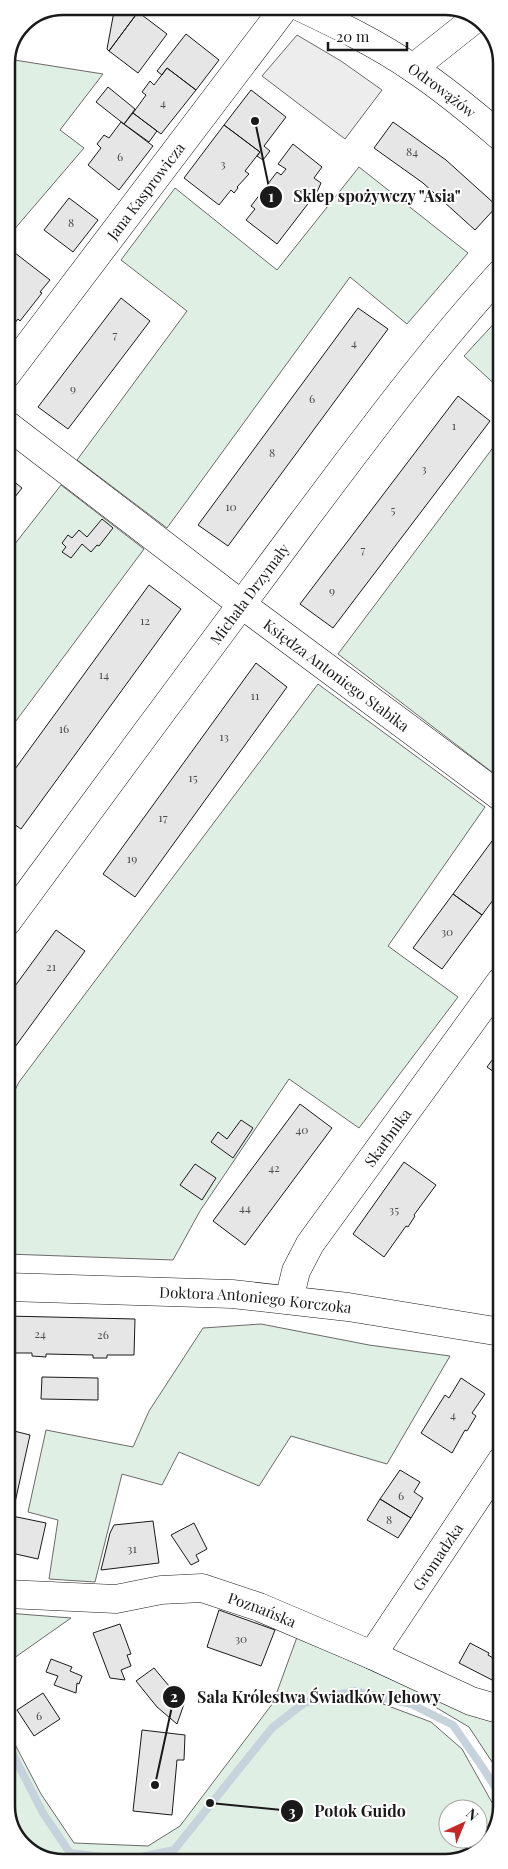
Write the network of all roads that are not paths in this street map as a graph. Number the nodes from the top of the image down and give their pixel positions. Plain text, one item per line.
1 (278, 15) edge
2 (318, 15) edge
3 (471, 22) edge
4 (413, 68) junction
5 (493, 130) edge
6 (493, 282) edge
7 (15, 363) edge
8 (15, 431) edge
9 (241, 604) junction
10 (493, 791) edge
11 (15, 911) edge
12 (493, 992) edge
13 (15, 1287) edge
14 (289, 1300) junction
15 (493, 1331) edge
16 (493, 1474) edge
17 (15, 1594) edge
18 (372, 1655) junction
19 (493, 1707) edge

1 - 7 street, Jana Kasprowicza
2 - 4 street, Odrowążów
3 - 4 street
4 - 5 street, Odrowążów
6 - 9 street, Michała Drzymały
8 - 9 street, Księdza Antoniego Stabika
9 - 10 street, Księdza Antoniego Stabika
9 - 11 street, Michała Drzymały
12 - 14 street, Skarbnika
13 - 14 street, Doktora Antoniego Korczoka
14 - 15 street, Doktora Antoniego Korczoka
16 - 18 street, Gromadzka
17 - 18 street, Poznańska
18 - 19 street, Poznańska

